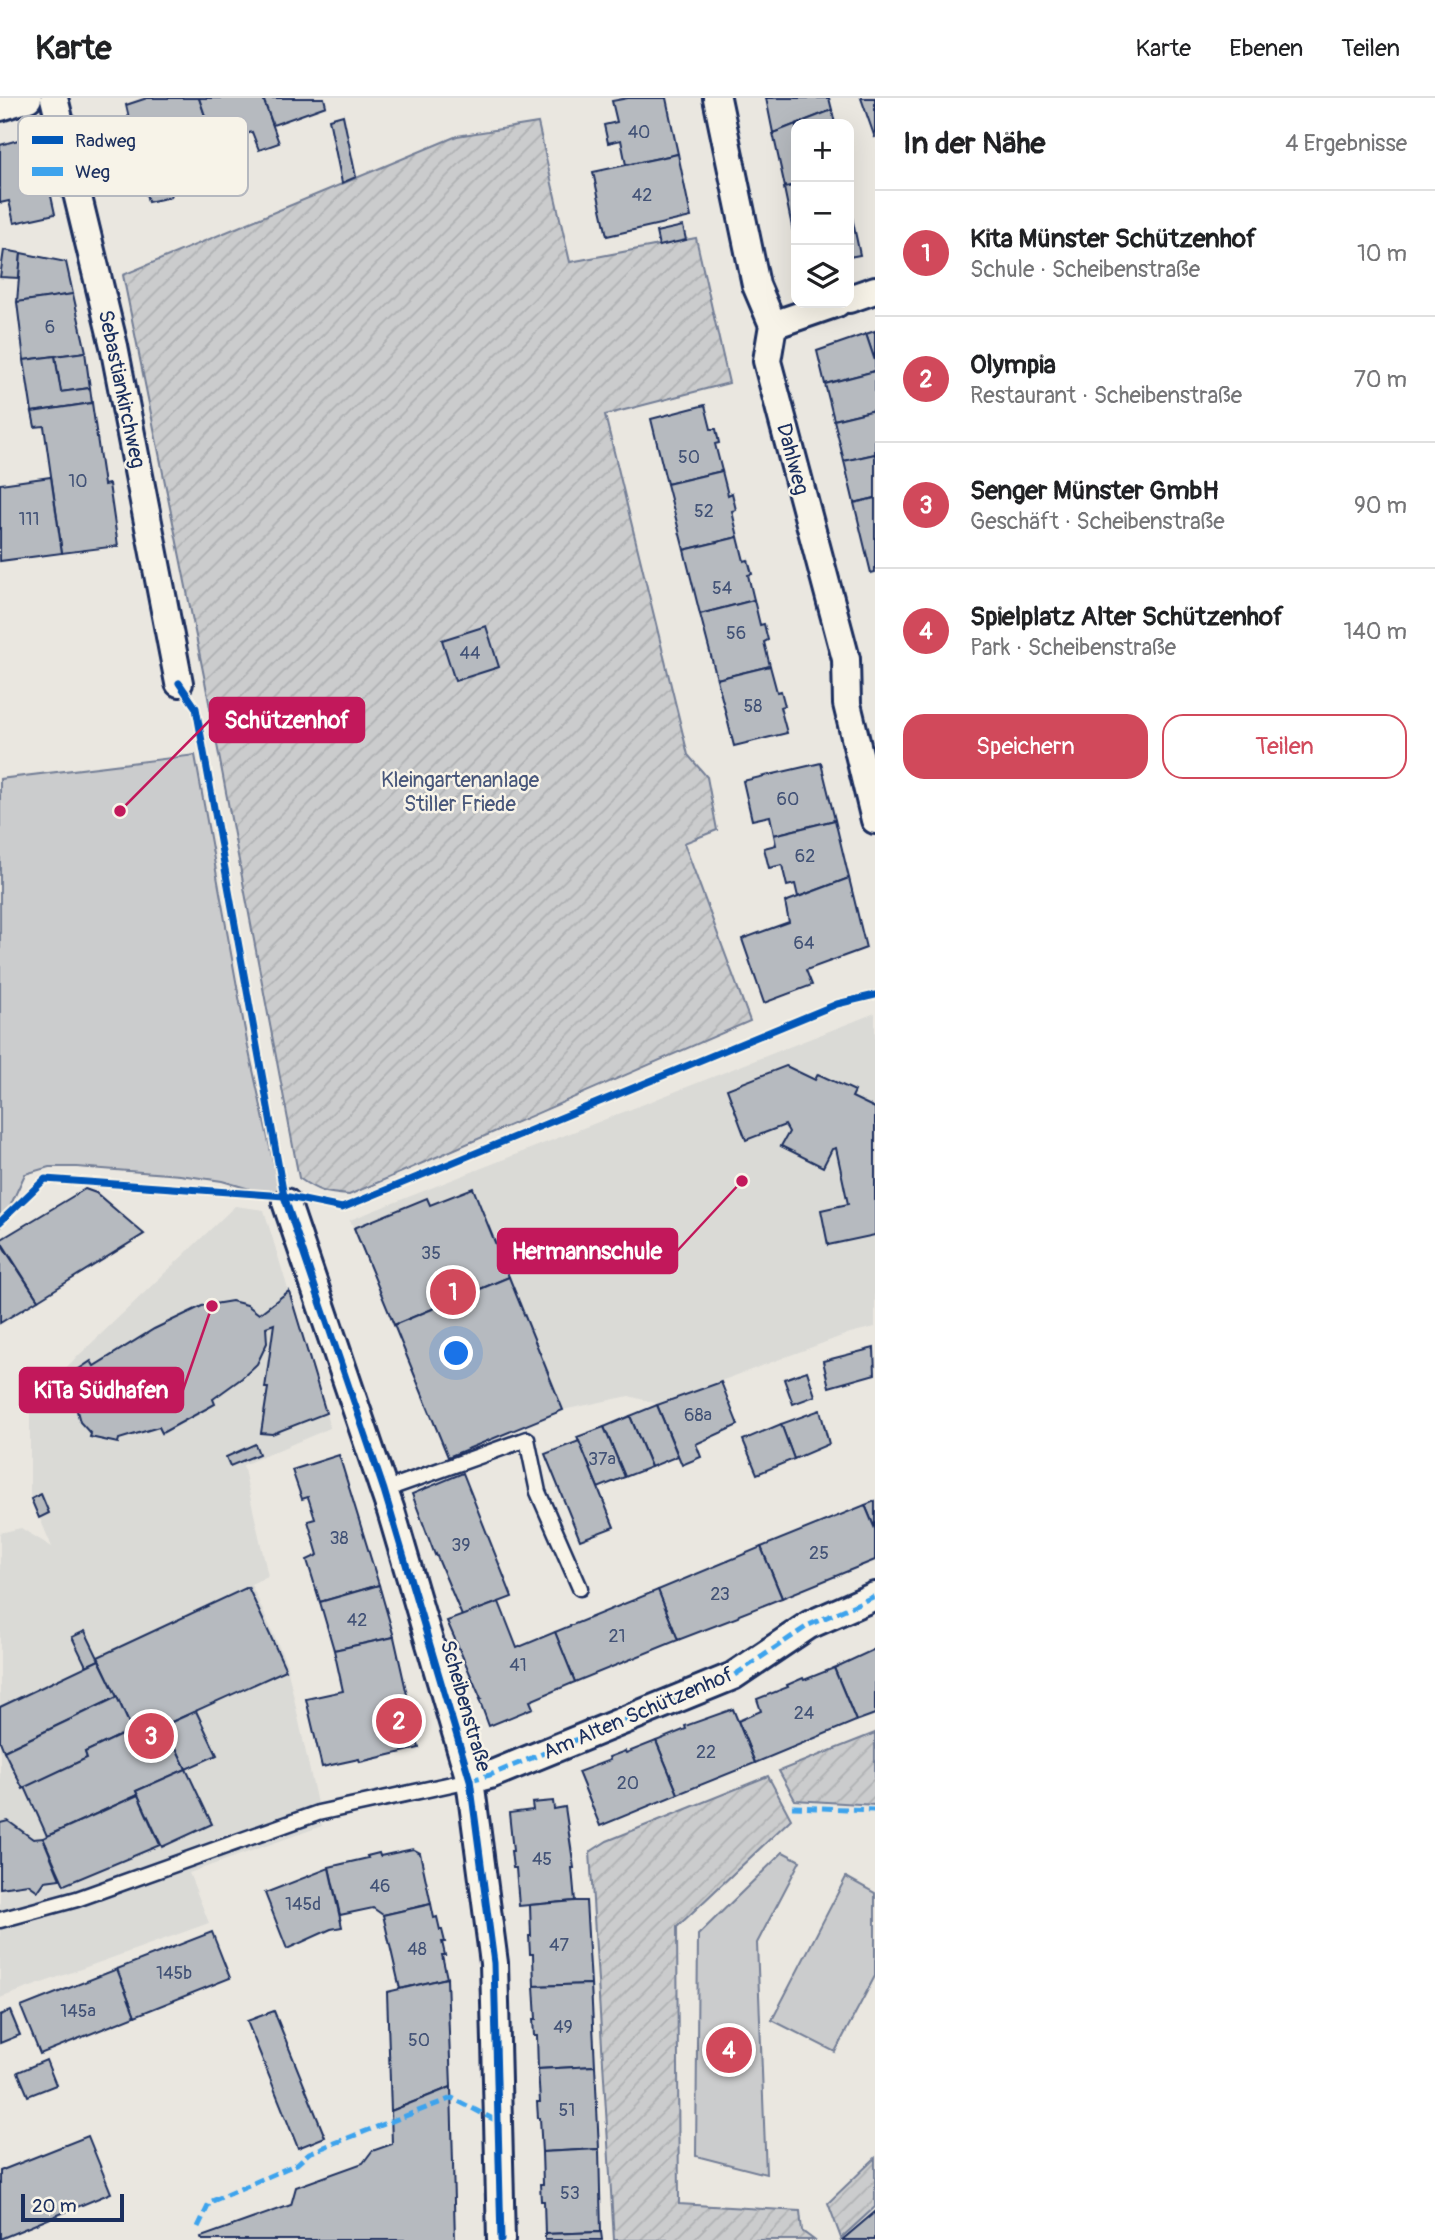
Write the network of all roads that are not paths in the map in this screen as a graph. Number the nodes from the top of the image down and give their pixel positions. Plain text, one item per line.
1 (28, 98) edge
2 (54, 98) edge
3 (718, 98) edge
4 (0, 107) edge
5 (58, 116) edge
6 (78, 196) edge
7 (875, 290) edge
8 (854, 297) edge
9 (822, 308) edge
10 (773, 325) junction
11 (179, 683) dead end
12 (875, 821) edge
13 (286, 1202) dead end
14 (384, 1490) junction
15 (580, 1588) dead end
16 (875, 1596) edge
17 (470, 1780) junction
18 (0, 1920) edge
19 (501, 2240) edge

1 - 4 street
2 - 5 street, Sebastiankirchweg
3 - 10 street
6 - 11 street, Sebastiankirchweg
7 - 8 street
9 - 10 street
10 - 12 street, Dahlweg
13 - 14 street, Scheibenstraße
14 - 15 lane
14 - 17 street, Scheibenstraße
16 - 17 street, Am Alten Schützenhof
17 - 18 lane
17 - 19 street, Scheibenstraße

